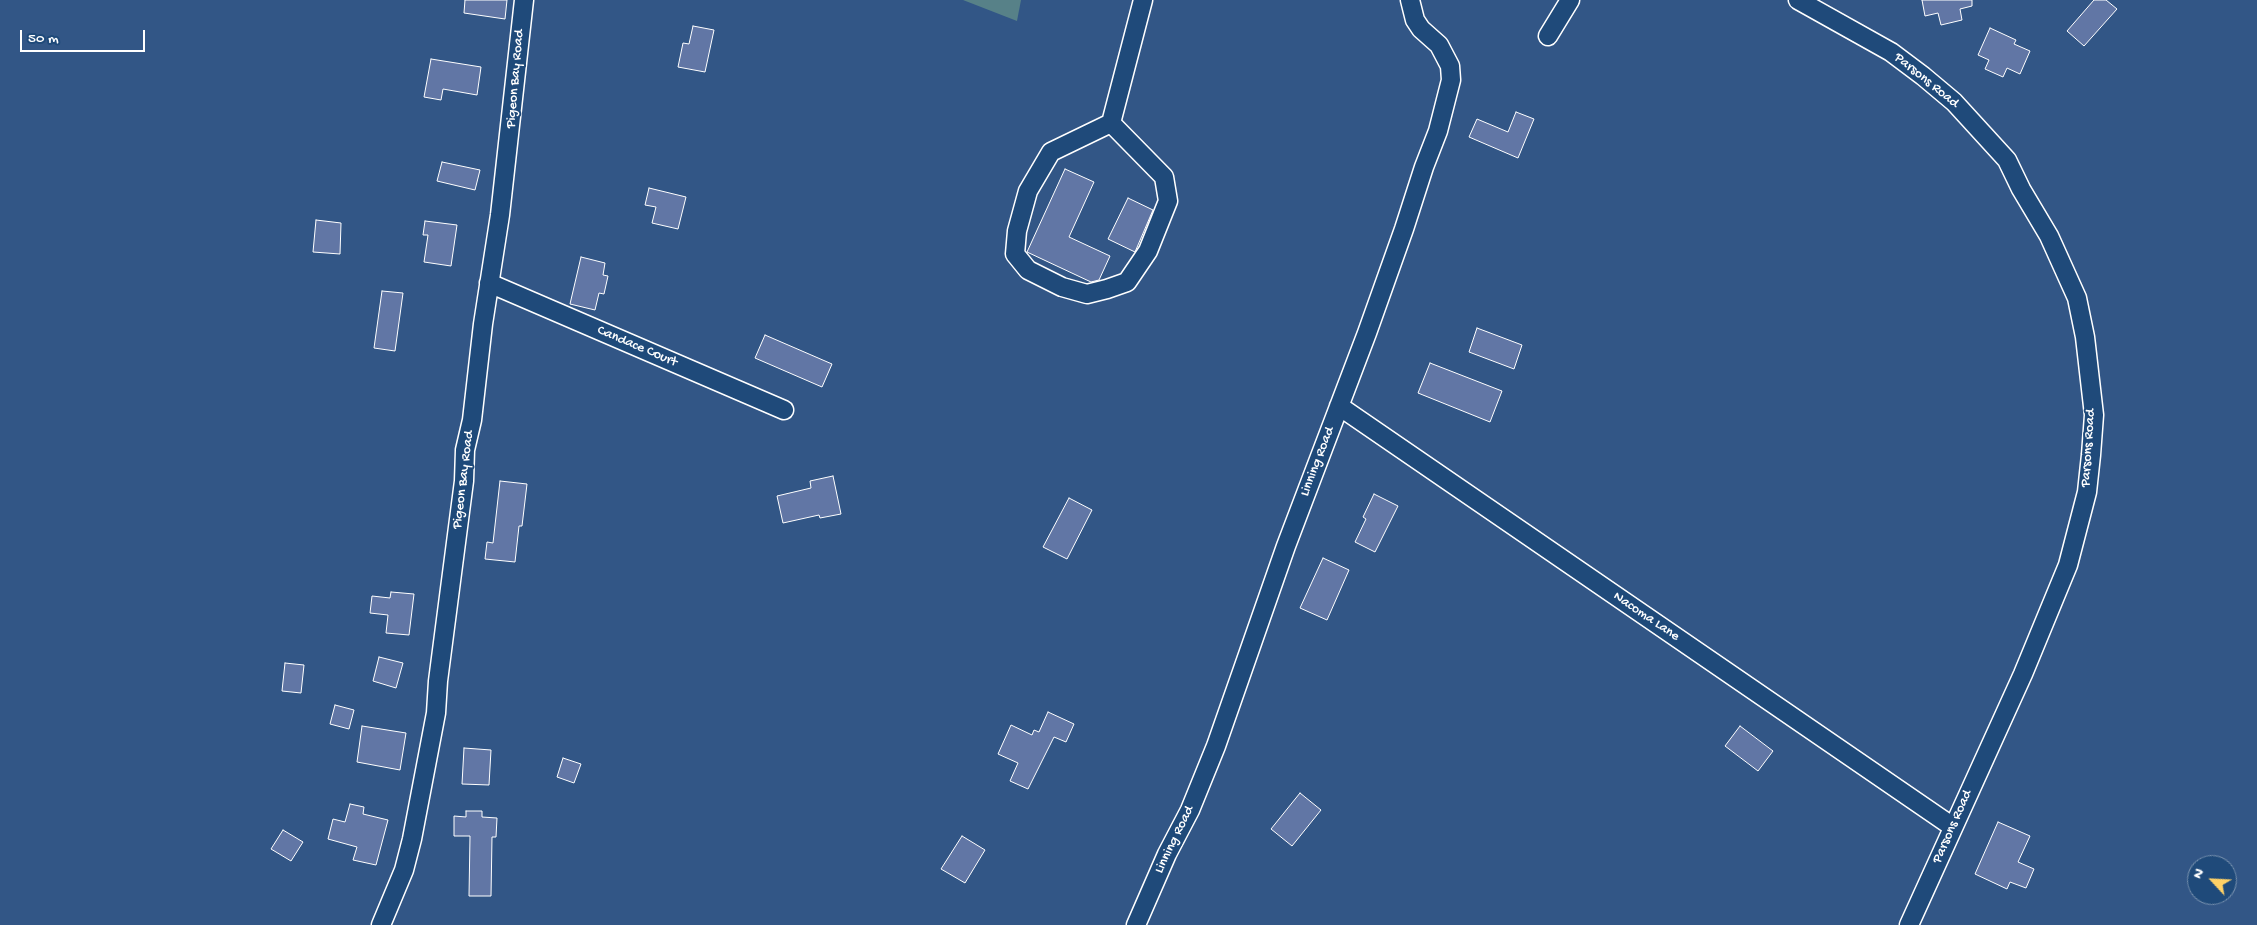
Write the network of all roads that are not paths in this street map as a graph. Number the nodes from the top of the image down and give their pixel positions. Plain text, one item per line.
1 (524, 0) edge
2 (1143, 0) edge
3 (1410, 0) edge
4 (1570, 0) edge
5 (1798, 0) edge
6 (1548, 36) dead end
7 (1111, 123) junction
8 (489, 284) junction
9 (1339, 406) junction
10 (784, 410) dead end
11 (1953, 827) junction
12 (381, 925) edge
13 (1136, 925) edge
14 (1909, 925) edge

1 - 8 street, Pigeon Bay Road
2 - 7 street
3 - 9 street, Linning Road
4 - 6 street
5 - 11 street, Parsons Road
7 - 7 street
8 - 10 street, Candace Court
8 - 12 street, Pigeon Bay Road
9 - 11 street, Nacoma Lane
9 - 13 street, Linning Road
11 - 14 street, Parsons Road

